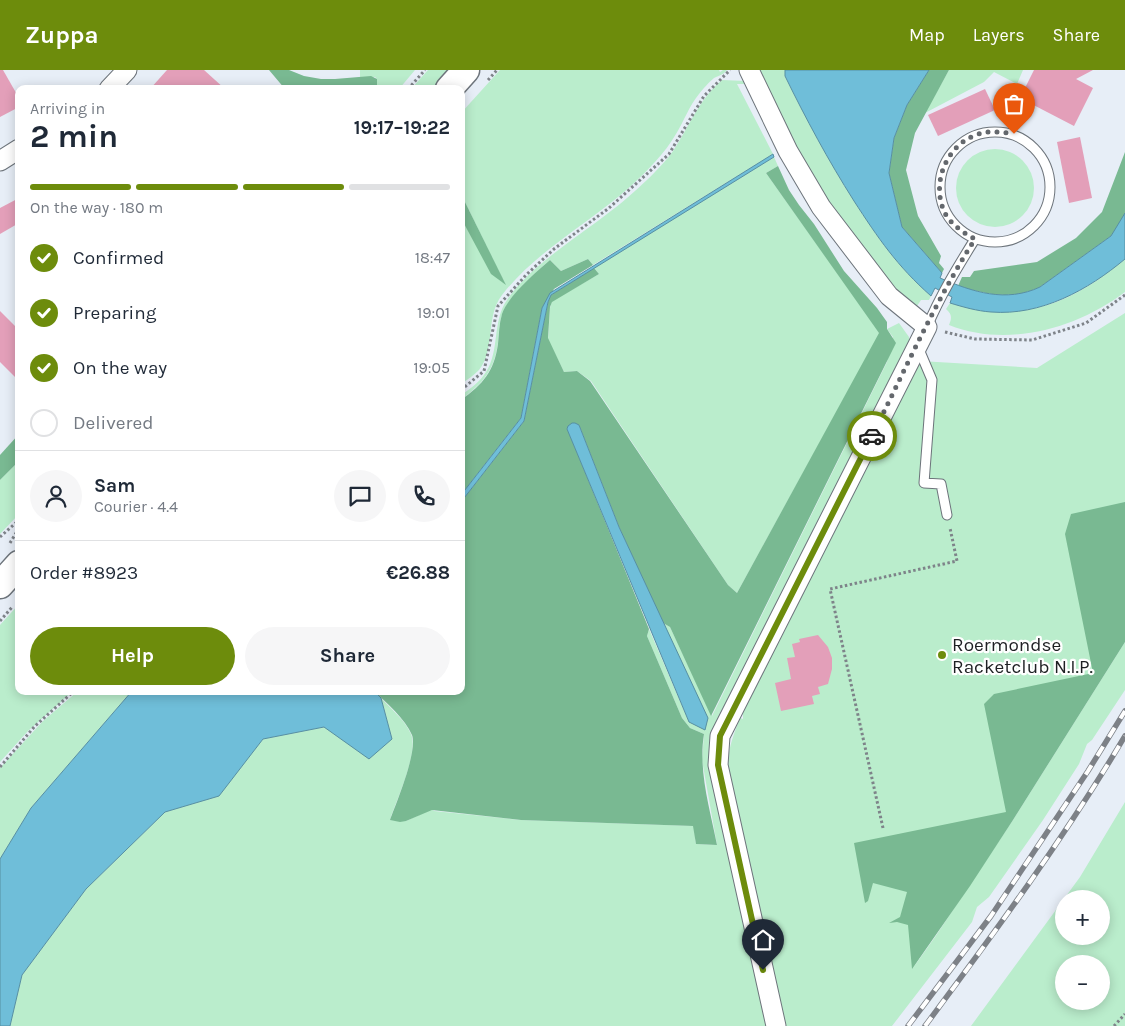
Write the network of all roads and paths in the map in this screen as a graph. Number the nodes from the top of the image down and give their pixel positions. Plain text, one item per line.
1 (127, 70) edge
2 (424, 70) edge
3 (466, 70) edge
4 (730, 70) edge
5 (749, 70) edge
6 (113, 85) edge
7 (411, 85) edge
8 (453, 85) edge
9 (15, 152) edge
10 (0, 161) edge
11 (975, 239) junction
12 (1125, 295) edge
13 (927, 327) junction
14 (918, 347) junction
15 (465, 387) edge
16 (947, 515) joint
17 (15, 524) edge
18 (0, 537) edge
19 (15, 568) edge
20 (0, 585) edge
21 (15, 604) edge
22 (0, 621) edge
23 (70, 695) edge
24 (0, 767) edge
25 (883, 828) dead end
26 (1125, 1014) edge
27 (776, 1026) edge
28 (1114, 1026) edge

1 - 6 street
2 - 7 path
3 - 8 main road
4 - 15 path
5 - 13 street
9 - 10 street
11 - 11 lane
11 - 13 lane
12 - 13 path
13 - 14 street
14 - 16 lane
14 - 27 street
16 - 25 path
17 - 18 path
19 - 20 main road
21 - 22 path
23 - 24 path
26 - 28 path

